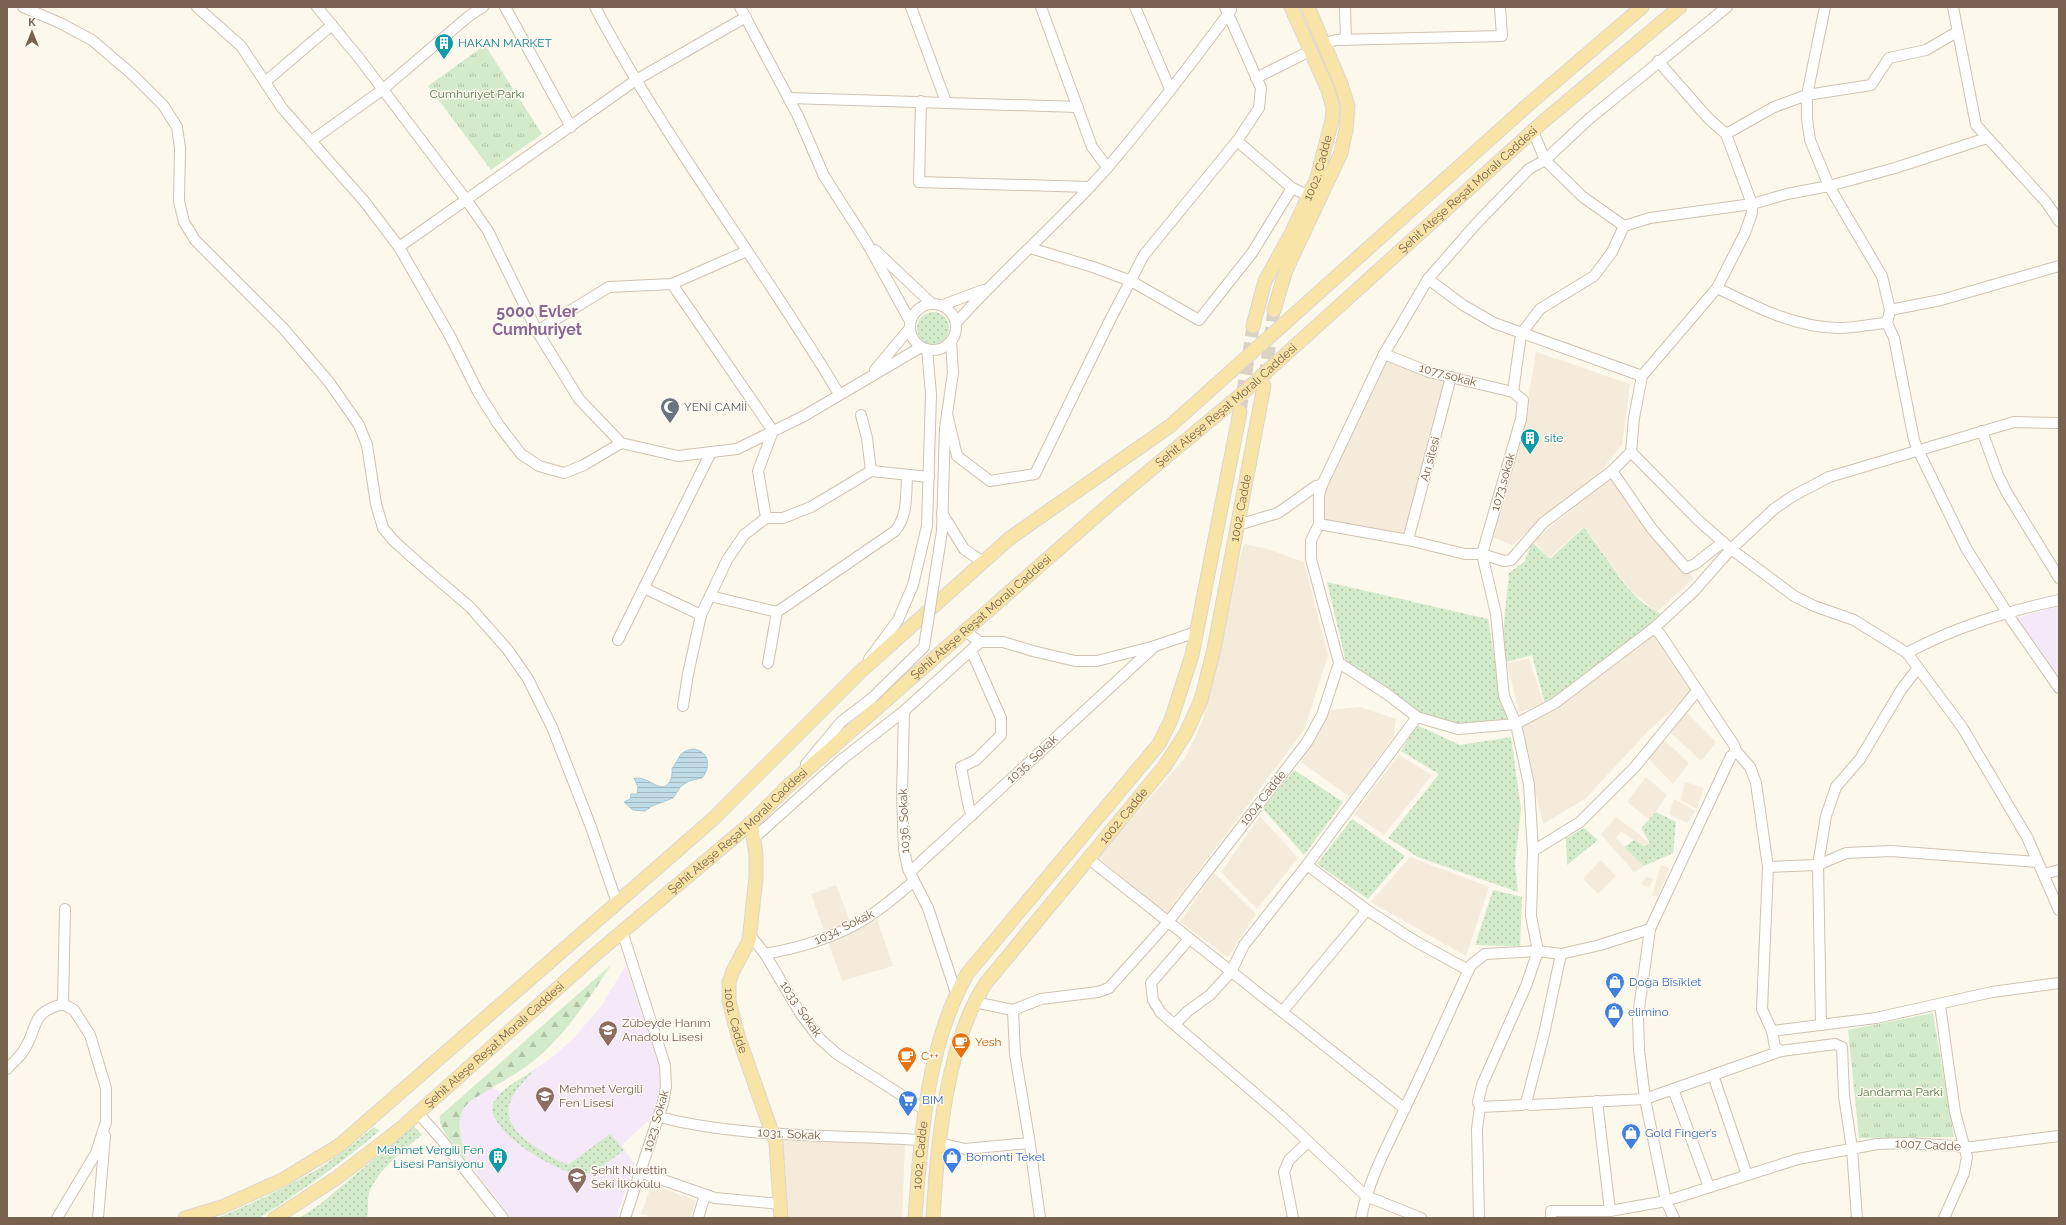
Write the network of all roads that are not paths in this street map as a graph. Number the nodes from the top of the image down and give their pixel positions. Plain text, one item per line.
1 (23, 7) edge
2 (197, 7) edge
3 (317, 7) edge
4 (483, 7) edge
5 (505, 7) edge
6 (596, 7) edge
7 (740, 7) edge
8 (911, 7) edge
9 (1041, 7) edge
10 (1135, 7) edge
11 (1291, 7) edge
12 (1308, 7) edge
13 (1345, 7) edge
14 (1500, 7) edge
15 (1642, 7) edge
16 (1680, 7) edge
17 (1727, 7) edge
18 (1825, 7) edge
19 (1953, 7) edge
20 (1229, 9) edge
21 (746, 17) junction
22 (332, 25) junction
23 (1957, 32) junction
24 (1346, 40) junction
25 (1324, 43) junction
26 (1310, 52) junction
27 (1658, 61) junction
28 (1256, 78) junction
29 (636, 80) junction
30 (265, 82) junction
31 (1170, 89) junction
32 (382, 90) junction
33 (1807, 95) junction
34 (789, 98) junction
35 (921, 101) junction
36 (946, 102) junction
37 (1078, 107) junction
38 (571, 127) junction
39 (1533, 132) junction
40 (1726, 134) junction
41 (1987, 138) junction
42 (311, 141) junction
43 (1237, 141) junction
44 (1545, 160) junction
45 (1107, 167) junction
46 (1829, 186) junction
47 (1089, 187) junction
48 (1292, 188) junction
49 (465, 198) junction
50 (1314, 198) junction
51 (1752, 204) junction
52 (2059, 221) edge
53 (1624, 226) junction
54 (867, 243) junction
55 (398, 246) junction
56 (1030, 248) junction
57 (747, 251) junction
58 (2059, 266) edge
59 (1428, 279) junction
60 (1131, 281) junction
61 (672, 284) junction
62 (1717, 288) junction
63 (987, 289) junction
64 (931, 303) junction
65 (943, 305) junction
66 (1274, 310) tunnel mouth
67 (1890, 310) junction
68 (956, 323) junction
69 (1887, 323) junction
70 (909, 325) junction
71 (1253, 326) tunnel mouth
72 (537, 331) junction
73 (1521, 334) junction
74 (951, 341) junction
75 (924, 348) junction
76 (1384, 354) junction
77 (871, 375) junction
78 (1642, 376) junction
79 (1451, 377) junction
80 (1264, 386) tunnel mouth
81 (1513, 392) junction
82 (839, 394) junction
83 (1240, 412) tunnel mouth
84 (947, 414) junction
85 (861, 415) dead end
86 (2059, 423) edge
87 (773, 431) junction
88 (1982, 431) junction
89 (621, 443) junction
90 (1918, 450) junction
91 (711, 452) junction
92 (1631, 452) junction
93 (871, 471) junction
94 (1612, 471) junction
95 (908, 475) junction
96 (929, 477) junction
97 (1322, 485) junction
98 (942, 513) junction
99 (766, 518) junction
100 (1218, 522) junction
101 (1319, 524) junction
102 (1238, 525) junction
103 (1408, 540) junction
104 (1727, 545) junction
105 (1482, 554) junction
106 (983, 562) junction
107 (2059, 578) edge
108 (644, 588) junction
109 (710, 596) junction
110 (2059, 600) edge
111 (777, 612) junction
112 (2007, 612) junction
113 (701, 616) junction
114 (1654, 628) junction
115 (965, 631) junction
116 (1196, 632) junction
117 (1216, 636) junction
118 (618, 640) dead end
119 (980, 642) junction
120 (1155, 646) junction
121 (971, 650) junction
122 (1907, 653) junction
123 (768, 663) dead end
124 (1339, 663) junction
125 (1918, 668) junction
126 (860, 672) junction
127 (2059, 688) edge
128 (1697, 691) junction
129 (683, 706) dead end
130 (904, 711) junction
131 (1417, 718) junction
132 (1516, 724) junction
133 (1736, 751) junction
134 (787, 788) junction
135 (972, 815) junction
136 (751, 823) junction
137 (754, 838) junction
138 (1073, 847) junction
139 (1533, 851) junction
140 (1089, 859) junction
141 (2037, 862) junction
142 (1306, 865) junction
143 (1818, 865) junction
144 (1768, 867) junction
145 (2059, 870) edge
146 (2044, 874) junction
147 (912, 877) junction
148 (617, 903) junction
149 (65, 909) dead end
150 (1367, 910) junction
151 (2059, 910) edge
152 (1168, 922) junction
153 (1650, 928) junction
154 (622, 931) junction
155 (750, 935) junction
156 (1189, 939) junction
157 (1538, 950) junction
158 (765, 954) junction
159 (1561, 954) junction
160 (1468, 970) junction
161 (1231, 972) junction
162 (2059, 983) edge
163 (956, 993) junction
164 (974, 1002) junction
165 (63, 1004) junction
166 (1940, 1005) junction
167 (1013, 1010) junction
168 (1282, 1012) junction
169 (1174, 1024) junction
170 (1821, 1025) junction
171 (1772, 1031) junction
172 (1782, 1051) junction
173 (7, 1069) edge
174 (1713, 1075) junction
175 (1673, 1089) junction
176 (1645, 1099) junction
177 (1597, 1101) junction
178 (1526, 1103) junction
179 (1480, 1107) junction
180 (1405, 1109) junction
181 (925, 1110) junction
182 (418, 1113) junction
183 (659, 1117) junction
184 (106, 1122) junction
185 (773, 1134) junction
186 (2059, 1136) edge
187 (921, 1140) junction
188 (1308, 1142) junction
189 (940, 1143) junction
190 (1029, 1143) junction
191 (1965, 1147) junction
192 (1852, 1149) junction
193 (640, 1172) junction
194 (1747, 1175) junction
195 (1709, 1187) junction
196 (705, 1195) junction
197 (1366, 1196) junction
198 (1666, 1201) junction
199 (781, 1204) junction
200 (1610, 1211) junction
201 (56, 1218) edge
202 (98, 1218) edge
203 (185, 1218) edge
204 (275, 1218) edge
205 (503, 1218) edge
206 (625, 1218) edge
207 (698, 1218) edge
208 (781, 1218) edge
209 (915, 1218) edge
210 (933, 1218) edge
211 (1040, 1218) edge
212 (1293, 1218) edge
213 (1361, 1218) edge
214 (1421, 1218) edge
215 (1479, 1218) edge
216 (1551, 1218) edge
217 (1674, 1218) edge
218 (1857, 1218) edge
219 (1944, 1218) edge

1 - 148 street
2 - 30 street
3 - 22 street
4 - 32 street
5 - 38 street
6 - 29 street
7 - 21 street
8 - 36 street
9 - 37 street
10 - 31 street
11 - 26 main road, 1002. Cadde
12 - 25 main road, 1002. Cadde
13 - 24 street
14 - 24 street
15 - 106 main road
16 - 39 main road, Şehit Ateşe Reşat Moralı Caddesi
17 - 27 street
18 - 33 street
19 - 23 street
20 - 28 street
20 - 31 street
21 - 29 street
21 - 34 street
22 - 30 street
22 - 32 street
23 - 33 street
23 - 41 street
24 - 25 street
25 - 26 main road
25 - 50 main road, 1002. Cadde
26 - 28 street
26 - 50 main road, 1002. Cadde
27 - 40 street
27 - 44 street
28 - 43 street
29 - 38 street
29 - 57 street
30 - 42 street
31 - 45 street
32 - 42 street
32 - 49 street
33 - 40 street
33 - 46 street
34 - 35 street
34 - 54 street
35 - 36 street
35 - 47 street
36 - 37 street
37 - 45 street
38 - 49 street
39 - 44 street
39 - 115 main road, Şehit Ateşe Reşat Moralı Caddesi
40 - 51 street
41 - 46 street
41 - 52 street
42 - 55 street
43 - 48 street
43 - 60 street
44 - 53 street
44 - 59 street
45 - 47 street
46 - 51 street
46 - 67 street
47 - 56 street
48 - 50 street
48 - 60 street
49 - 55 street
49 - 72 street
50 - 66 main road, 1002. Cadde
50 - 71 main road, 1002. Cadde
51 - 53 street
51 - 62 street
53 - 73 street
54 - 64 street
54 - 70 street
55 - 89 street
56 - 60 street
56 - 63 street
57 - 61 street
57 - 82 street
58 - 67 street
59 - 73 street
59 - 76 street
60 - 84 street
61 - 72 street
61 - 87 street
62 - 69 street
62 - 78 street
63 - 65 street
63 - 68 street
64 - 65 street
64 - 70 street
65 - 68 street
67 - 69 street
68 - 74 street
69 - 90 street
70 - 75 street
70 - 77 street
72 - 89 street
73 - 78 street
73 - 81 street
74 - 75 street
74 - 84 street
75 - 77 street
75 - 96 street
76 - 79 street, 1077.sokak
76 - 97 street
77 - 82 street
78 - 92 street
79 - 81 street, 1077.sokak
79 - 103 street, Arı sitesi
80 - 102 main road, 1002. Cadde
81 - 105 street, 1073.sokak
82 - 87 street
83 - 100 main road, 1002. Cadde
84 - 98 street
85 - 93 street
86 - 88 street
87 - 91 street
87 - 99 street
88 - 90 street
88 - 107 street
89 - 91 street
90 - 104 street
90 - 112 street
91 - 108 street
92 - 94 street
92 - 104 street
93 - 95 street
93 - 99 street
94 - 104 street
94 - 105 street
95 - 96 street
95 - 111 street
96 - 126 street
97 - 101 street
97 - 102 street
98 - 106 street
98 - 134 street, bridge
99 - 109 street
100 - 102 main road
100 - 116 main road, 1002. Cadde
101 - 103 street
101 - 124 street
102 - 117 main road, 1002. Cadde
103 - 105 street
104 - 114 street
104 - 122 street
105 - 132 street
106 - 126 main road
108 - 113 street
108 - 118 street
109 - 111 street
109 - 113 street
110 - 112 street
111 - 123 street
112 - 122 street
112 - 127 street
113 - 129 street
114 - 128 street
114 - 132 street
115 - 119 street
115 - 134 main road, Şehit Ateşe Reşat Moralı Caddesi
116 - 117 main road
116 - 120 street
116 - 138 main road, 1002. Cadde
117 - 140 main road, 1002. Cadde
119 - 120 street
119 - 121 street
120 - 135 street, 1035. Sokak
121 - 130 street
121 - 135 street
122 - 125 street
124 - 131 street
124 - 152 street, 1004 Cadde
125 - 141 street
125 - 143 street
126 - 148 main road
128 - 133 street
128 - 139 street
130 - 137 street
130 - 147 street, 1036. Sokak
131 - 132 street
131 - 142 street
132 - 139 street
133 - 144 street
133 - 153 street
134 - 136 main road, Şehit Ateşe Reşat Moralı Caddesi
135 - 147 street, 1035. Sokak
136 - 137 main road, 1001. Cadde
136 - 154 main road, Şehit Ateşe Reşat Moralı Caddesi
137 - 155 main road, 1001. Cadde
138 - 140 main road
138 - 163 main road, 1002. Cadde
139 - 157 street
140 - 152 street
140 - 164 main road, 1002. Cadde
141 - 143 street
141 - 146 street
142 - 150 street
142 - 161 street
143 - 144 street
143 - 170 street
144 - 171 street
145 - 146 street
146 - 151 street
147 - 158 street, 1034. Sokak
147 - 163 street, 1036. Sokak
148 - 203 main road
149 - 165 street
150 - 160 street
150 - 168 street
152 - 156 street
152 - 167 street, 1004 Cadde
153 - 159 street
153 - 176 street
154 - 182 main road, Şehit Ateşe Reşat Moralı Caddesi
154 - 183 street, 1023. Sokak
155 - 158 street, 1033. Sokak
155 - 185 main road, 1001. Cadde
156 - 161 street
156 - 169 street
157 - 159 street
157 - 160 street
157 - 179 street
158 - 181 street, 1033. Sokak
159 - 178 street
160 - 180 street
161 - 168 street
161 - 169 street
162 - 166 street
163 - 164 main road
163 - 181 main road, 1002. Cadde
164 - 167 street
164 - 189 main road, 1002. Cadde
165 - 173 street
165 - 184 street
166 - 170 street
166 - 191 street
167 - 190 street
168 - 180 street
169 - 188 street
170 - 171 street
171 - 172 street
172 - 174 street
172 - 192 street
174 - 175 street
174 - 194 street
175 - 176 street
175 - 195 street
176 - 177 street
176 - 198 street
177 - 178 street
177 - 200 street
178 - 179 street
179 - 215 street
180 - 197 street
181 - 187 main road, 1002. Cadde
182 - 204 main road, Şehit Ateşe Reşat Moralı Caddesi
182 - 205 street
183 - 185 street, 1031. Sokak
183 - 193 street, 1023. Sokak
184 - 201 street
184 - 202 street
185 - 187 street, 1031. Sokak
185 - 199 main road, 1001. Cadde
186 - 191 street, 1007 Cadde
187 - 189 main road
187 - 209 main road, 1002. Cadde
188 - 197 street
188 - 212 street
189 - 190 street
189 - 210 main road, 1002. Cadde
190 - 211 street
191 - 192 street, 1007 Cadde
191 - 219 street
192 - 194 street, 1007 Cadde
192 - 218 street
193 - 196 street
193 - 206 street, 1023. Sokak
194 - 195 street, 1007 Cadde
195 - 198 street, 1007 Cadde
196 - 199 street
196 - 207 street
197 - 213 street
197 - 214 street
198 - 200 street, 1007 Cadde
198 - 217 street
199 - 208 main road, 1001. Cadde
200 - 216 street, 1007 Cadde

